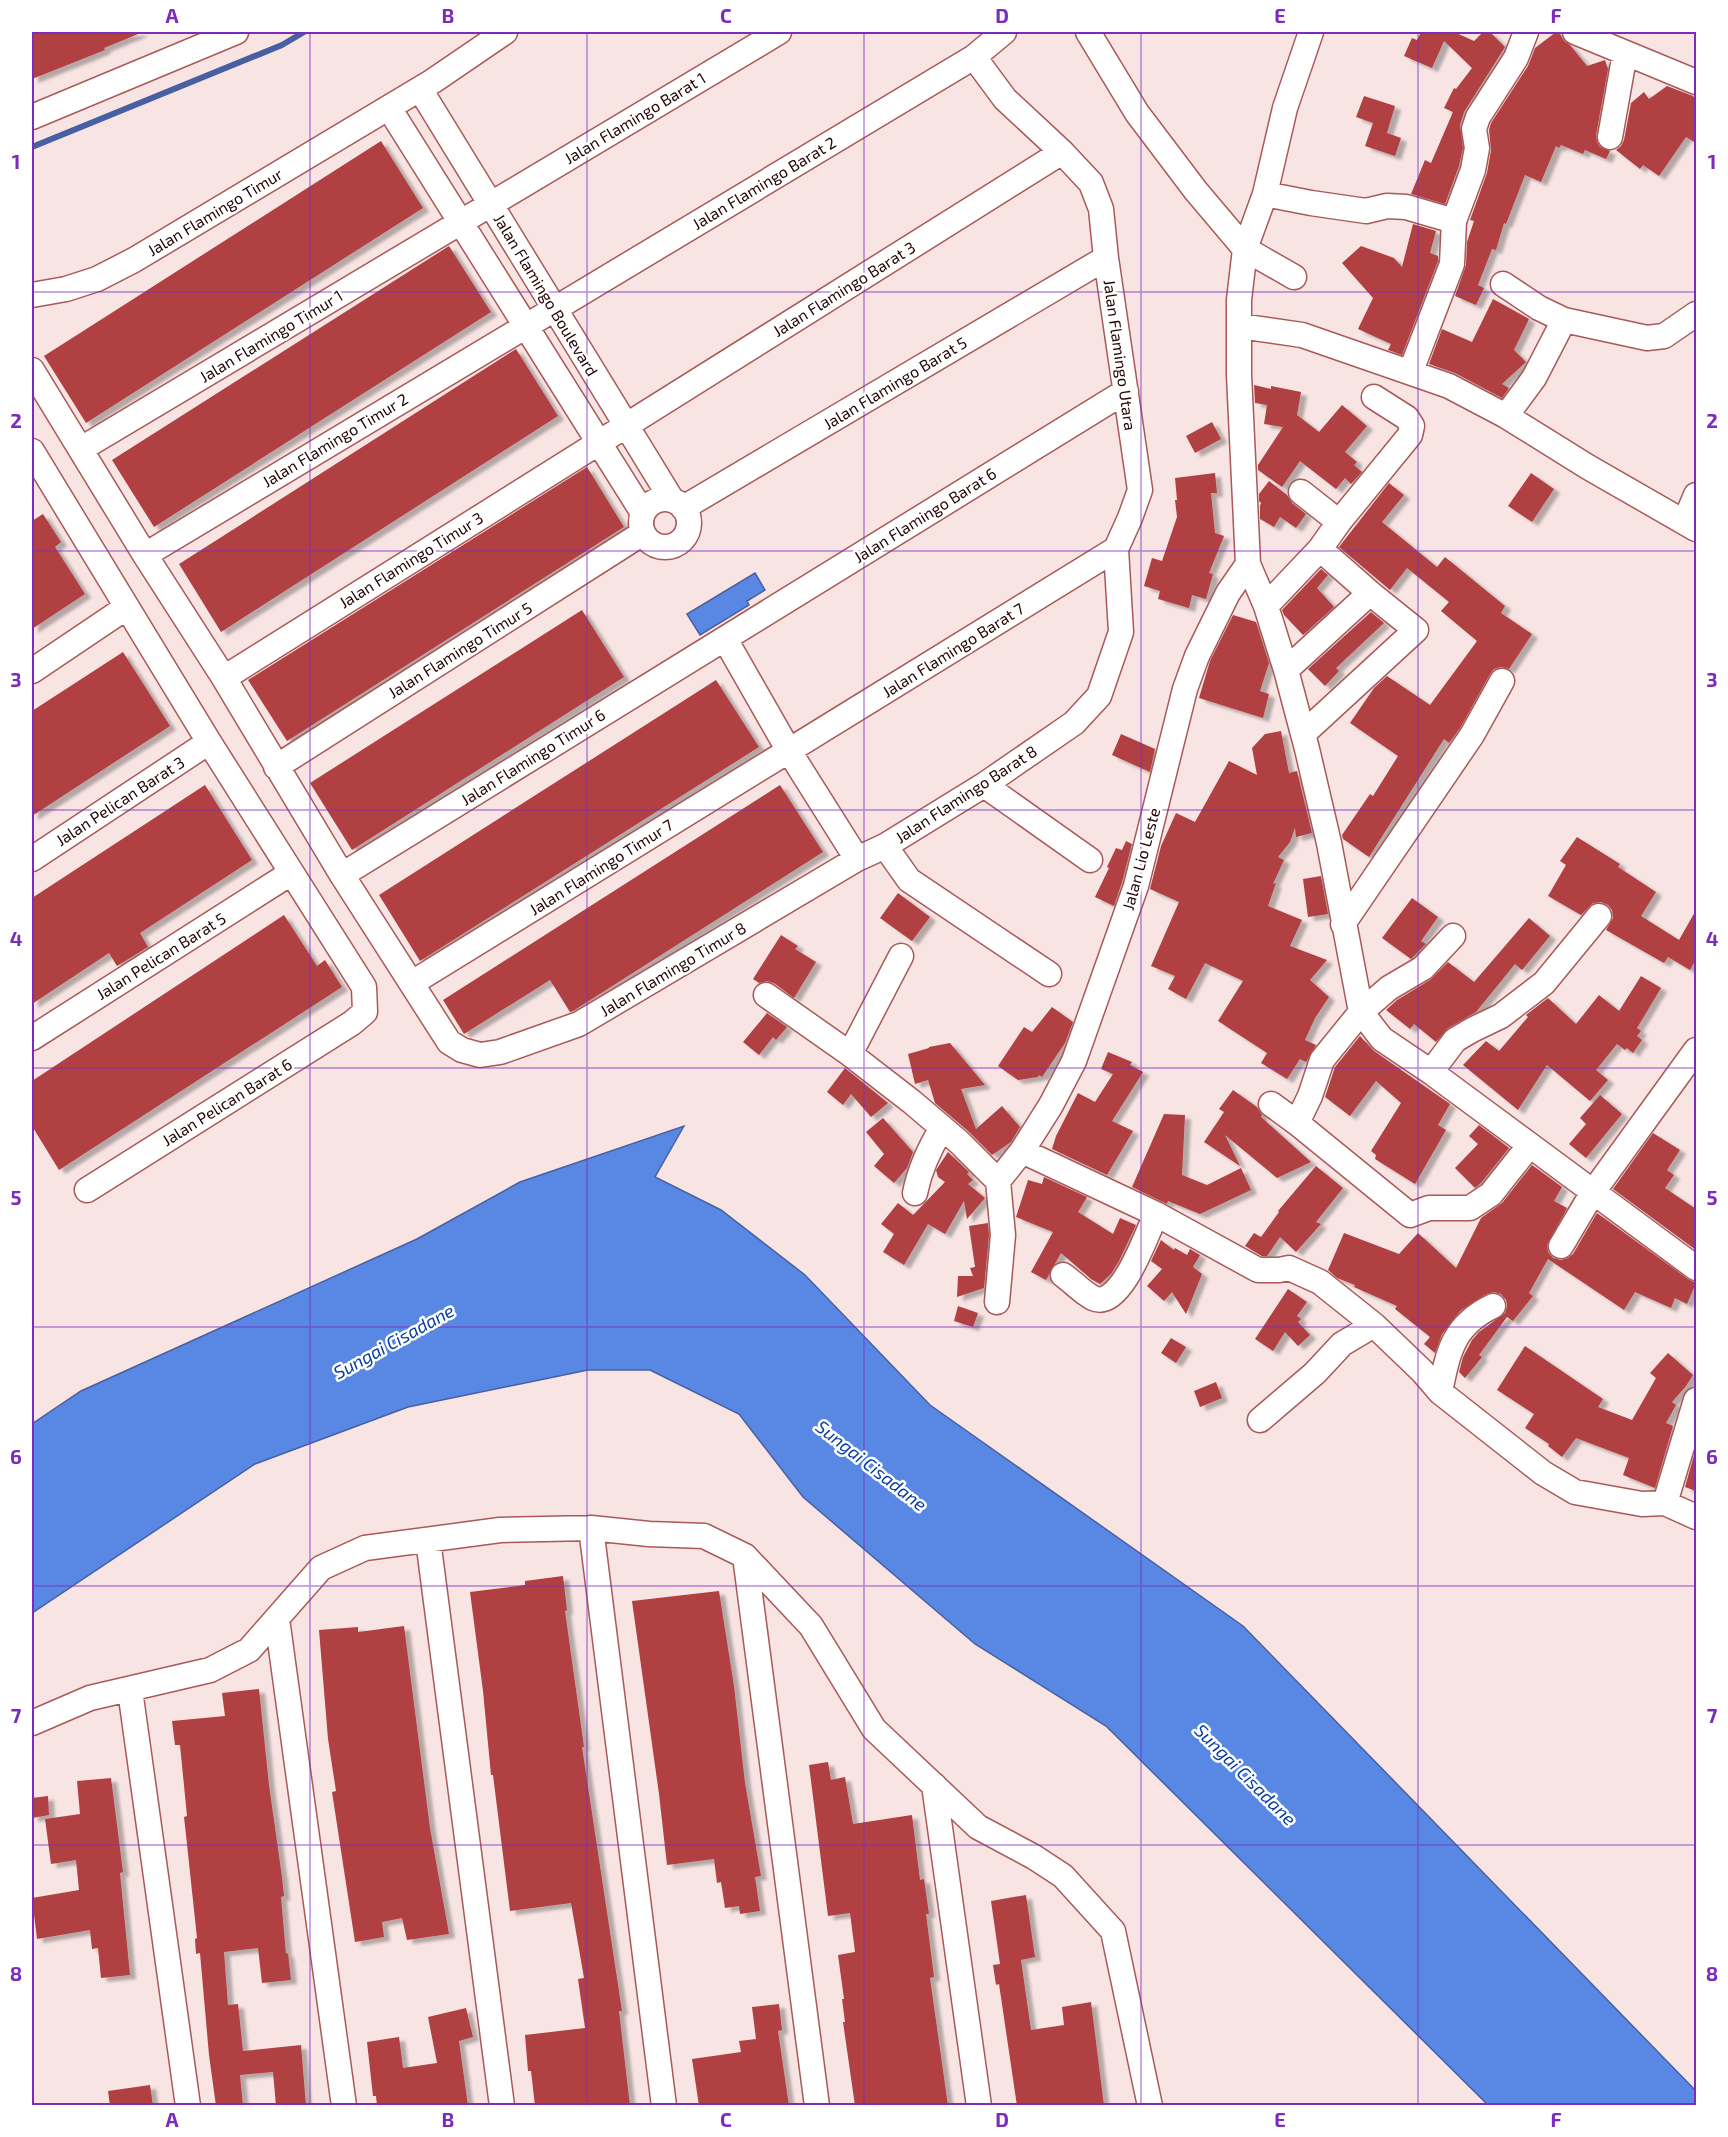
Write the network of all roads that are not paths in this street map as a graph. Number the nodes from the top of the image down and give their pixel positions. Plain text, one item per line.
1 (236, 32) edge
2 (505, 32) edge
3 (779, 32) edge
4 (1004, 32) edge
5 (1088, 32) edge
6 (1311, 32) edge
7 (1526, 32) edge
8 (1575, 32) edge
9 (1625, 53) junction
10 (974, 57) junction
11 (1696, 82) edge
12 (427, 85) junction
13 (388, 108) junction
14 (32, 117) edge
15 (1610, 137) dead end
16 (1062, 152) junction
17 (1264, 194) junction
18 (491, 204) junction
19 (1454, 221) junction
20 (460, 222) junction
21 (1245, 249) junction
22 (1106, 258) junction
23 (1294, 277) dead end
24 (1503, 284) dead end
25 (32, 295) edge
26 (555, 309) junction
27 (1696, 314) edge
28 (1564, 320) junction
29 (525, 326) junction
30 (1239, 326) junction
31 (32, 370) edge
32 (1409, 371) junction
33 (1126, 392) junction
34 (1374, 397) dead end
35 (1506, 416) junction
36 (626, 425) junction
37 (599, 443) junction
38 (81, 449) junction
39 (32, 451) edge
40 (39, 483) edge
41 (1301, 492) dead end
42 (1696, 495) edge
43 (678, 504) junction
44 (1339, 522) junction
45 (643, 523) junction
46 (1691, 525) edge
47 (1116, 549) junction
48 (1320, 549) junction
49 (145, 555) junction
50 (1248, 564) junction
51 (1370, 593) junction
52 (1266, 606) junction
53 (127, 607) junction
54 (725, 639) junction
55 (1286, 670) junction
56 (32, 671) edge
57 (224, 678) junction
58 (1502, 681) dead end
59 (1074, 723) joint
60 (1303, 734) junction
61 (209, 742) junction
62 (789, 751) junction
63 (276, 766) junction
64 (984, 785) junction
65 (885, 846) junction
66 (32, 859) edge
67 (856, 859) junction
68 (1090, 860) dead end
69 (291, 873) junction
70 (342, 875) junction
71 (1599, 916) dead end
72 (1343, 924) junction
73 (1453, 936) dead end
74 (901, 956) dead end
75 (1049, 974) dead end
76 (412, 983) junction
77 (766, 995) dead end
78 (1361, 1012) junction
79 (32, 1038) edge
80 (1696, 1050) edge
81 (850, 1054) junction
82 (1431, 1072) junction
83 (1270, 1104) dead end
84 (1297, 1123) junction
85 (942, 1128) junction
86 (1530, 1146) junction
87 (1022, 1151) junction
88 (998, 1181) junction
89 (87, 1190) dead end
90 (1593, 1192) junction
91 (915, 1193) dead end
92 (1156, 1214) junction
93 (1561, 1246) dead end
94 (1696, 1268) edge
95 (1063, 1275) dead end
96 (998, 1302) dead end
97 (1493, 1306) dead end
98 (1374, 1325) junction
99 (1440, 1392) junction
100 (1696, 1400) edge
101 (1260, 1420) dead end
102 (1665, 1503) junction
103 (1696, 1517) edge
104 (591, 1528) junction
105 (428, 1540) junction
106 (746, 1556) junction
107 (277, 1619) junction
108 (130, 1690) junction
109 (32, 1723) edge
110 (934, 1785) junction
111 (188, 2106) edge
112 (344, 2106) edge
113 (502, 2106) edge
114 (664, 2106) edge
115 (817, 2106) edge
116 (979, 2106) edge
117 (1150, 2106) edge

1 - 14 street
2 - 12 street, Jalan Flamingo Timur
3 - 18 street, Jalan Flamingo Barat 1
4 - 10 street
5 - 21 street
6 - 17 street
7 - 19 street
8 - 9 street
9 - 11 street
9 - 15 street
10 - 16 street, Jalan Flamingo Utara
10 - 26 street, Jalan Flamingo Barat 2
12 - 13 street, Jalan Flamingo Timur
12 - 18 street, Jalan Flamingo Boulevard
13 - 20 street, Jalan Flamingo Boulevard
13 - 25 street, Jalan Flamingo Timur
16 - 22 street, Jalan Flamingo Utara
16 - 36 street, Jalan Flamingo Barat 3
17 - 19 street
17 - 21 street
18 - 20 street, Jalan Flamingo Barat 1
18 - 26 street, Jalan Flamingo Boulevard
19 - 32 street
20 - 29 street, Jalan Flamingo Boulevard
20 - 38 street, Jalan Flamingo Timur 1
21 - 23 street
21 - 30 street
22 - 33 street, Jalan Flamingo Utara
22 - 43 street, Jalan Flamingo Barat 5
24 - 28 street
26 - 29 street, Jalan Flamingo Barat 2
26 - 36 street, Jalan Flamingo Boulevard
27 - 28 street
28 - 35 street
29 - 37 street, Jalan Flamingo Boulevard
29 - 49 street, Jalan Flamingo Timur 2
30 - 32 street
30 - 50 street
31 - 38 street
32 - 35 street
33 - 47 street, Jalan Flamingo Utara
33 - 54 street, Jalan Flamingo Barat 6
34 - 44 street
35 - 46 street
36 - 37 street, Jalan Flamingo Barat 3
36 - 43 street, Jalan Flamingo Boulevard
37 - 45 street, Jalan Flamingo Boulevard
37 - 57 street, Jalan Flamingo Timur 3
38 - 49 street
39 - 40 street
40 - 53 street
41 - 44 street
42 - 46 street
43 - 45 street
43 - 45 street
44 - 48 street
45 - 63 street, Jalan Flamingo Timur 5
47 - 59 street, Jalan Flamingo Utara
47 - 62 street, Jalan Flamingo Barat 7
48 - 51 street
48 - 52 street
49 - 57 street
50 - 52 street
50 - 87 street, Jalan Lio Leste
51 - 55 street
51 - 60 street
52 - 55 street
53 - 56 street
53 - 61 street
54 - 62 street
54 - 70 street, Jalan Flamingo Timur 6
55 - 60 street
57 - 63 street
58 - 72 street
59 - 64 street, Jalan Flamingo Barat 8
60 - 72 street
61 - 66 street, Jalan Pelican Barat 3
61 - 69 street
62 - 67 street
62 - 76 street, Jalan Flamingo Timur 7
63 - 70 street
64 - 65 street, Jalan Flamingo Barat 8
64 - 68 street
65 - 67 street, Jalan Flamingo Barat 8
65 - 75 street
67 - 76 street, Jalan Flamingo Timur 8
69 - 79 street, Jalan Pelican Barat 5
69 - 89 street, Jalan Pelican Barat 6
70 - 76 street
71 - 82 street
72 - 78 street
73 - 78 street
74 - 81 street
77 - 81 street
78 - 82 street
78 - 84 street
80 - 90 street
81 - 85 street
82 - 86 street
83 - 84 street
84 - 86 street
85 - 88 street
85 - 91 street
86 - 90 street
87 - 88 street, Jalan Lio Leste
87 - 92 street
88 - 96 street
90 - 93 street
90 - 94 street
92 - 95 street
92 - 98 street
97 - 99 street
98 - 99 street
98 - 101 street
99 - 102 street
100 - 102 street
102 - 103 street
104 - 105 street
104 - 106 street
104 - 114 street
105 - 107 street
105 - 113 street
106 - 110 street
106 - 115 street
107 - 108 street
107 - 112 street
108 - 109 street
108 - 111 street
110 - 116 street
110 - 117 street

